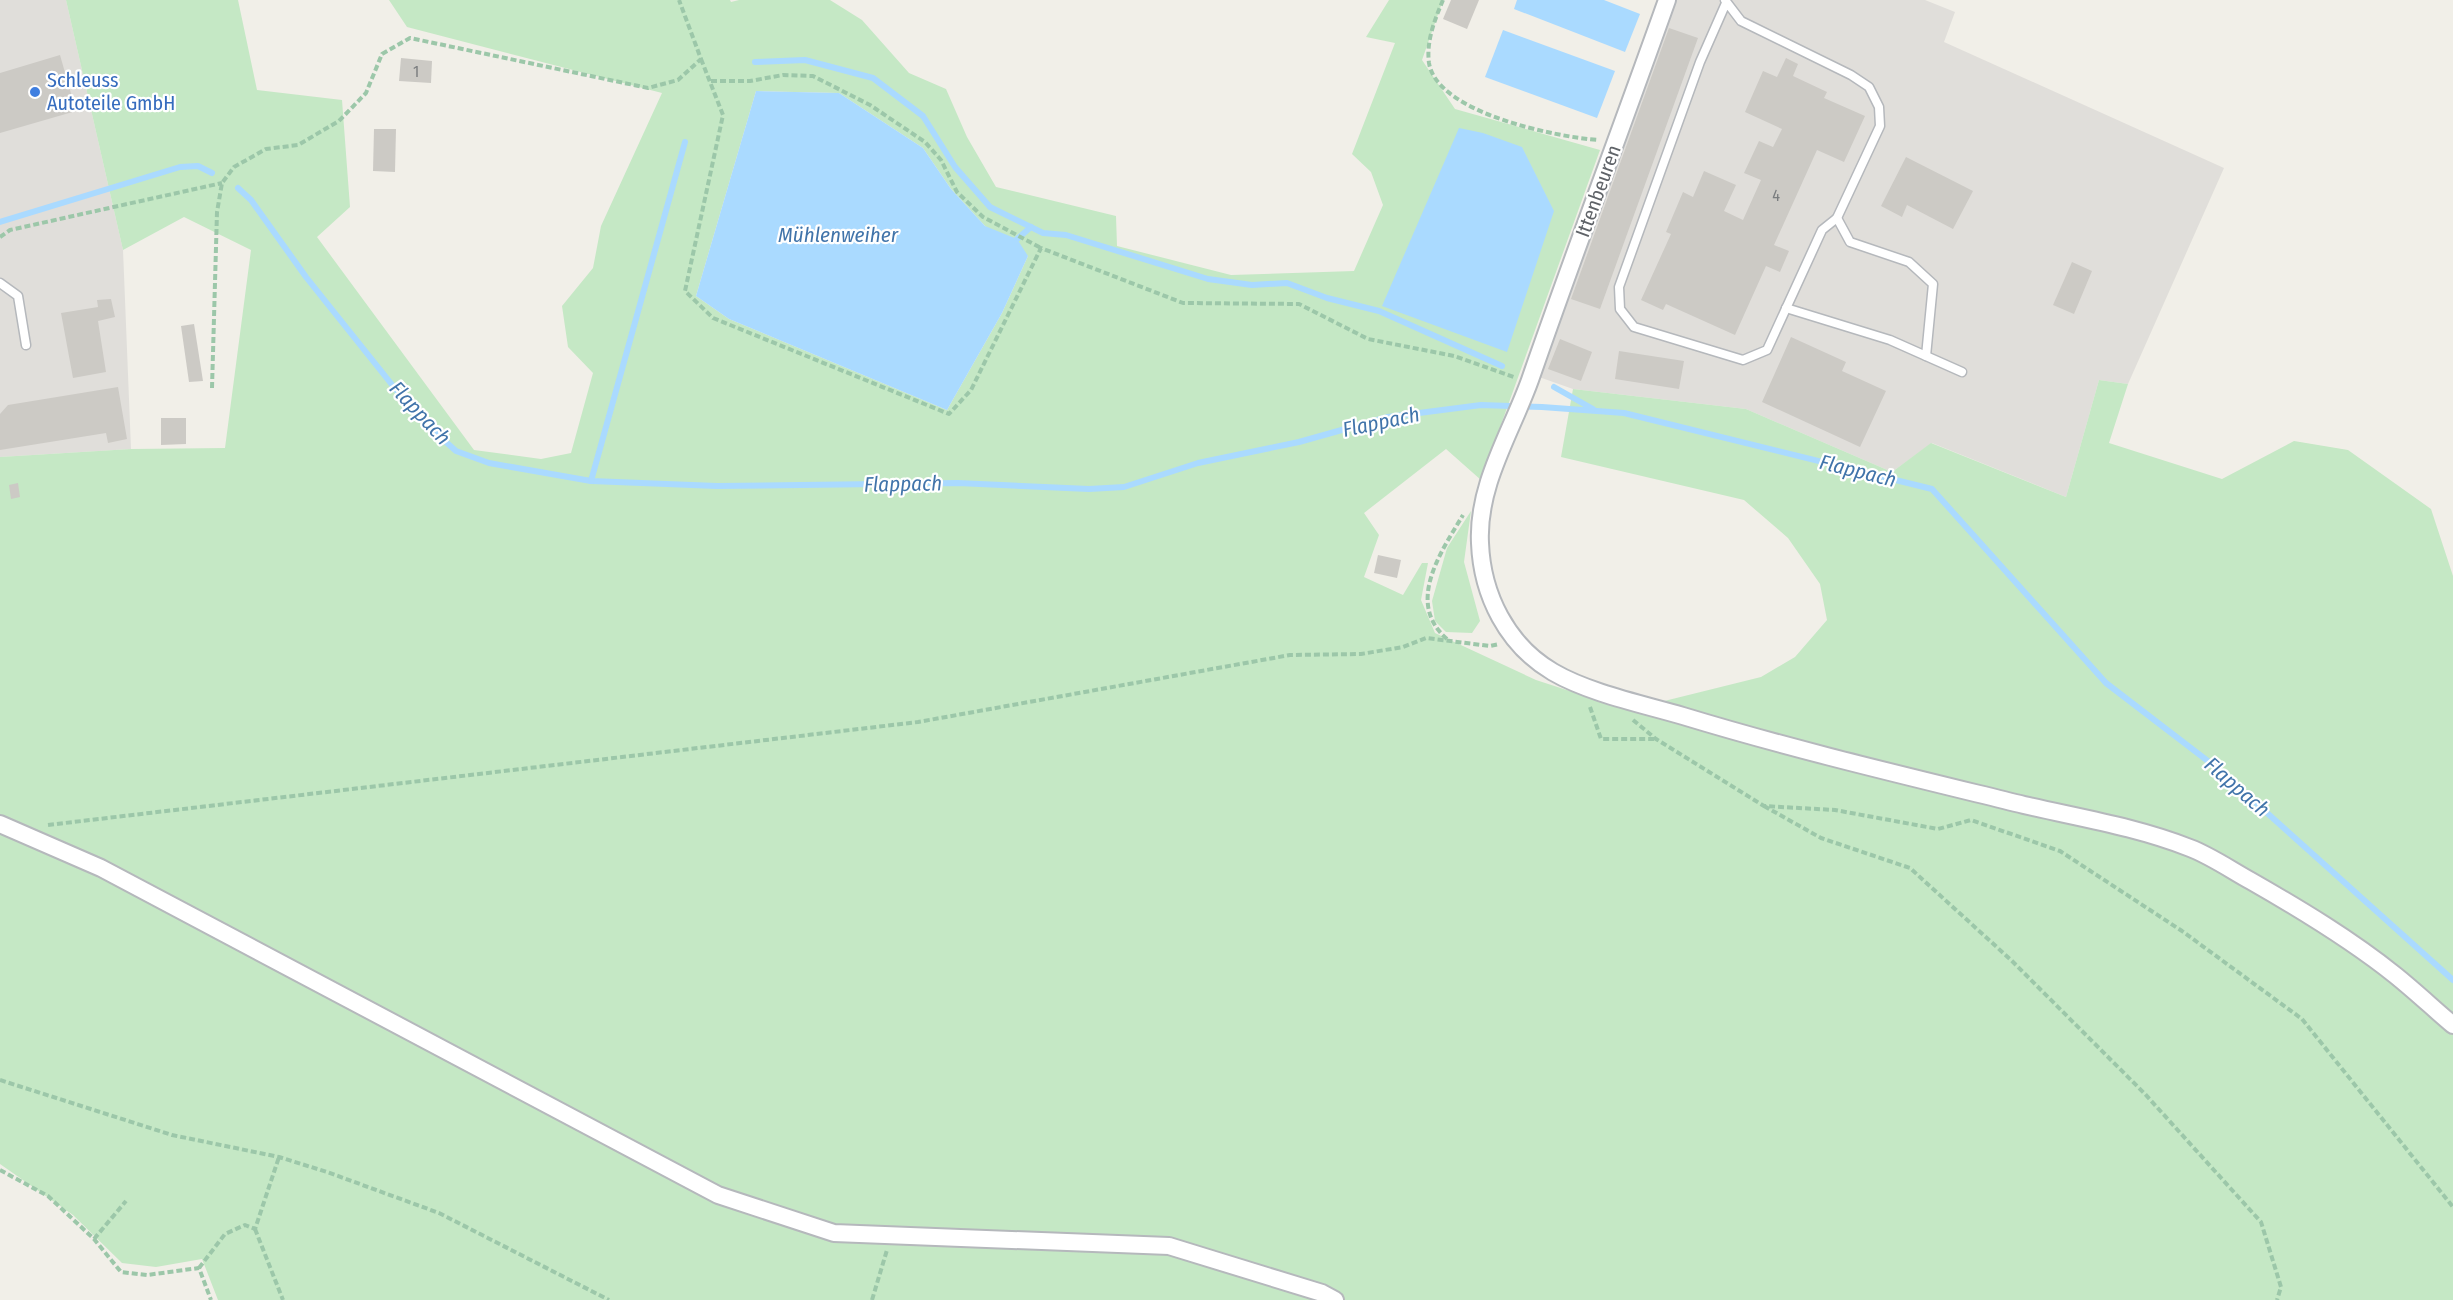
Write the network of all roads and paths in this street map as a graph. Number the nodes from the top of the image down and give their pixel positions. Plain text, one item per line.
1 (679, 0) edge
2 (1443, 0) edge
3 (1667, 0) edge
4 (1725, 2) edge
5 (701, 59) junction
6 (711, 81) junction
7 (1616, 142) junction
8 (222, 183) junction
9 (1837, 218) junction
10 (0, 237) edge
11 (1041, 248) junction
12 (0, 284) edge
13 (1786, 308) junction
14 (26, 345) dead end
15 (1926, 356) junction
16 (1962, 372) dead end
17 (212, 388) dead end
18 (1527, 388) junction
19 (1464, 513) dead end
20 (1512, 634) junction
21 (1448, 640) junction
22 (1581, 683) junction
23 (1626, 699) junction
24 (1656, 739) junction
25 (1764, 806) junction
26 (7, 827) edge
27 (2453, 1025) edge
28 (0, 1080) edge
29 (279, 1157) junction
30 (0, 1170) edge
31 (126, 1202) dead end
32 (2453, 1207) edge
33 (255, 1229) junction
34 (891, 1235) junction
35 (94, 1239) junction
36 (199, 1268) junction
37 (211, 1300) edge
38 (283, 1300) edge
39 (609, 1300) edge
40 (873, 1300) edge
41 (1335, 1300) edge
42 (2277, 1300) edge

1 - 5 path
2 - 7 path
3 - 7 street, Ittenbeuren
4 - 9 lane
4 - 13 lane
5 - 6 path
5 - 8 path
6 - 11 path
6 - 11 path
7 - 18 street, Ittenbeuren
8 - 10 path
8 - 17 path
9 - 13 lane
9 - 15 lane
11 - 18 path
12 - 14 lane
13 - 15 lane
15 - 16 lane
18 - 20 street, Ittenbeuren
19 - 21 path
20 - 21 path
20 - 22 street, Ittenbeuren
21 - 26 path
22 - 23 street, Ittenbeuren
22 - 24 path
23 - 24 path
23 - 27 street, Ittenbeuren
24 - 25 path
25 - 32 path
25 - 42 path
26 - 34 street
28 - 29 path
29 - 33 path
29 - 39 path
30 - 35 path
31 - 35 path
33 - 36 path
33 - 38 path
34 - 40 path
34 - 41 street
35 - 36 path
36 - 37 path

